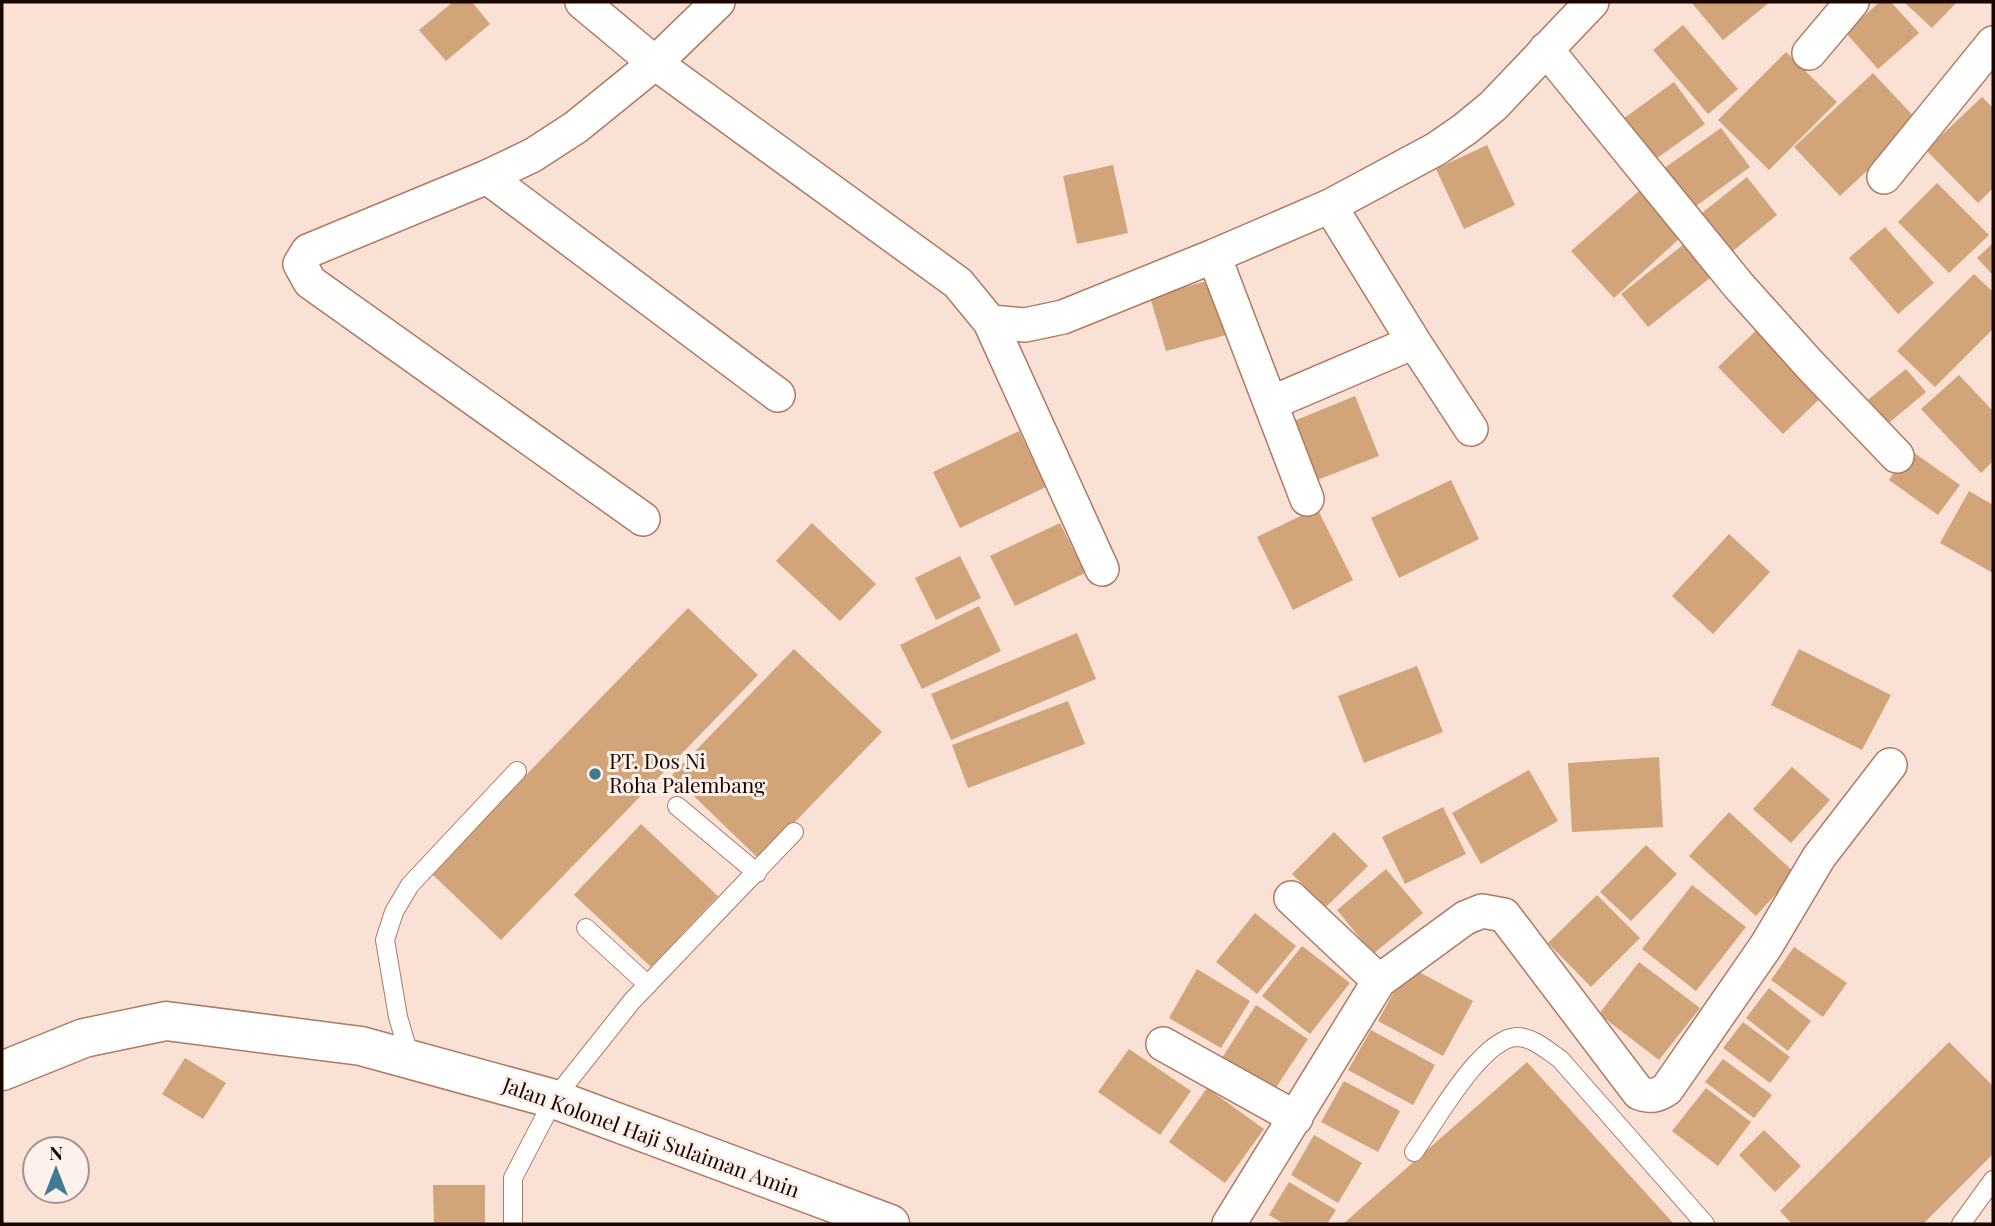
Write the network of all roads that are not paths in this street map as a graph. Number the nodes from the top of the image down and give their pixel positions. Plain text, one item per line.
1 (582, 2) edge
2 (718, 2) edge
3 (1592, 2) edge
4 (1852, 2) edge
5 (1993, 43) edge
6 (1546, 49) junction
7 (1809, 53) dead end
8 (655, 63) junction
9 (487, 177) junction
10 (1884, 177) dead end
11 (1330, 206) junction
12 (1214, 256) junction
13 (990, 322) junction
14 (1414, 342) junction
15 (778, 395) dead end
16 (1271, 403) junction
17 (1471, 429) dead end
18 (1897, 456) dead end
19 (1307, 499) dead end
20 (643, 519) dead end
21 (1102, 569) dead end
22 (1890, 765) dead end
23 (517, 771) dead end
24 (677, 806) dead end
25 (794, 832) dead end
26 (757, 873) junction
27 (1291, 898) dead end
28 (586, 928) dead end
29 (1379, 981) junction
30 (648, 985) junction
31 (1163, 1044) dead end
32 (410, 1058) junction
33 (2, 1071) edge
34 (554, 1099) junction
35 (1296, 1118) junction
36 (1414, 1152) dead end
37 (1993, 1180) edge
38 (513, 1224) edge
39 (890, 1224) edge
40 (1229, 1224) edge
41 (1705, 1224) edge
42 (1961, 1224) edge

1 - 8 street
2 - 8 street
3 - 6 street
4 - 7 street
5 - 10 street
6 - 11 street
6 - 18 street
8 - 9 street
8 - 13 street
9 - 15 street
9 - 20 street
11 - 12 street
11 - 14 street
12 - 13 street
12 - 16 street
13 - 21 street
14 - 16 street
14 - 17 street
16 - 19 street
22 - 29 street
23 - 32 lane
24 - 26 lane
25 - 26 lane
26 - 30 lane
27 - 29 street
28 - 30 lane
29 - 35 street
30 - 34 lane
31 - 35 street
32 - 33 street, Jalan Kolonel Haji Sulaiman Amin
32 - 34 street, Jalan Kolonel Haji Sulaiman Amin
34 - 38 lane
34 - 39 street, Jalan Kolonel Haji Sulaiman Amin
35 - 40 street
36 - 41 lane
37 - 42 lane

